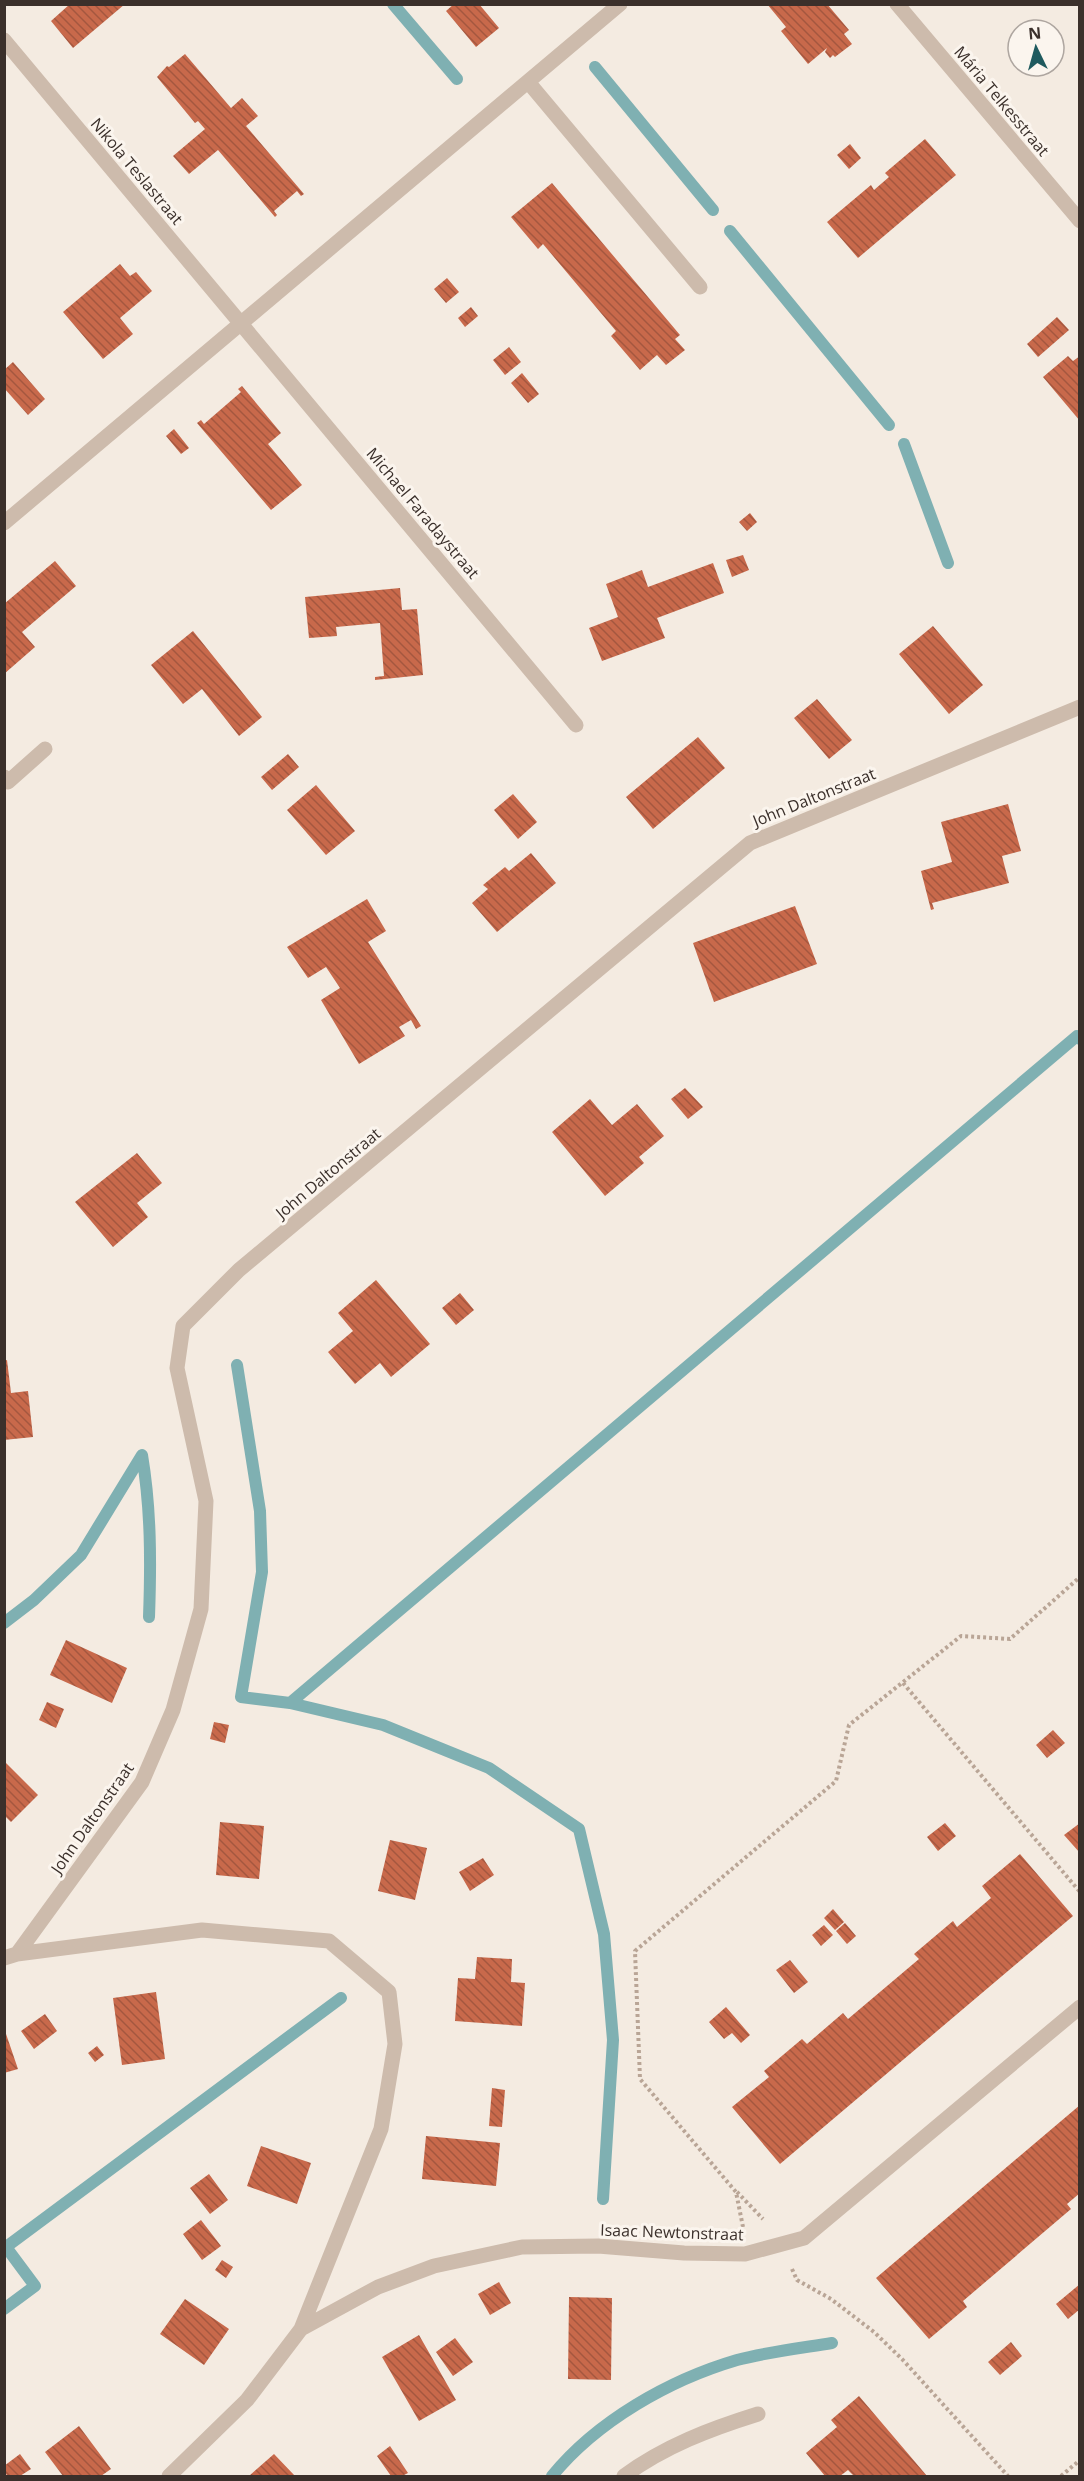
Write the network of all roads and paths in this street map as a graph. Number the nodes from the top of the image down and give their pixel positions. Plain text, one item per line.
1 (620, 4) edge
2 (897, 4) edge
3 (4, 40) edge
4 (529, 83) junction
5 (1080, 221) edge
6 (700, 287) dead end
7 (242, 325) junction
8 (4, 523) edge
9 (1080, 707) edge
10 (576, 725) dead end
11 (45, 749) dead end
12 (4, 777) edge
13 (1080, 1576) edge
14 (903, 1683) junction
15 (1080, 1892) edge
16 (10, 1956) edge
17 (389, 1992) joint
18 (1080, 2007) edge
19 (736, 2192) junction
20 (780, 2245) junction
21 (745, 2254) junction
22 (302, 2329) junction
23 (758, 2414) dead end
24 (1080, 2460) edge
25 (169, 2476) edge
26 (624, 2476) edge
27 (1008, 2476) edge
28 (1061, 2476) edge

1 - 4 street
2 - 5 street, Mária Telkesstraat
3 - 7 street, Nikola Teslastraat
4 - 6 street
4 - 7 street
7 - 8 street
7 - 10 street, Michael Faradaystraat
9 - 16 street, John Daltonstraat
11 - 12 street
13 - 14 path
14 - 15 path
14 - 19 path
16 - 17 street, John Daltonstraat
17 - 22 street, Isaac Newtonstraat
18 - 20 street, Isaac Newtonstraat
19 - 20 path
19 - 21 path
20 - 21 street, Isaac Newtonstraat
20 - 27 path
21 - 22 street, Isaac Newtonstraat
22 - 25 street, Isaac Newtonstraat
23 - 26 street
24 - 28 path

